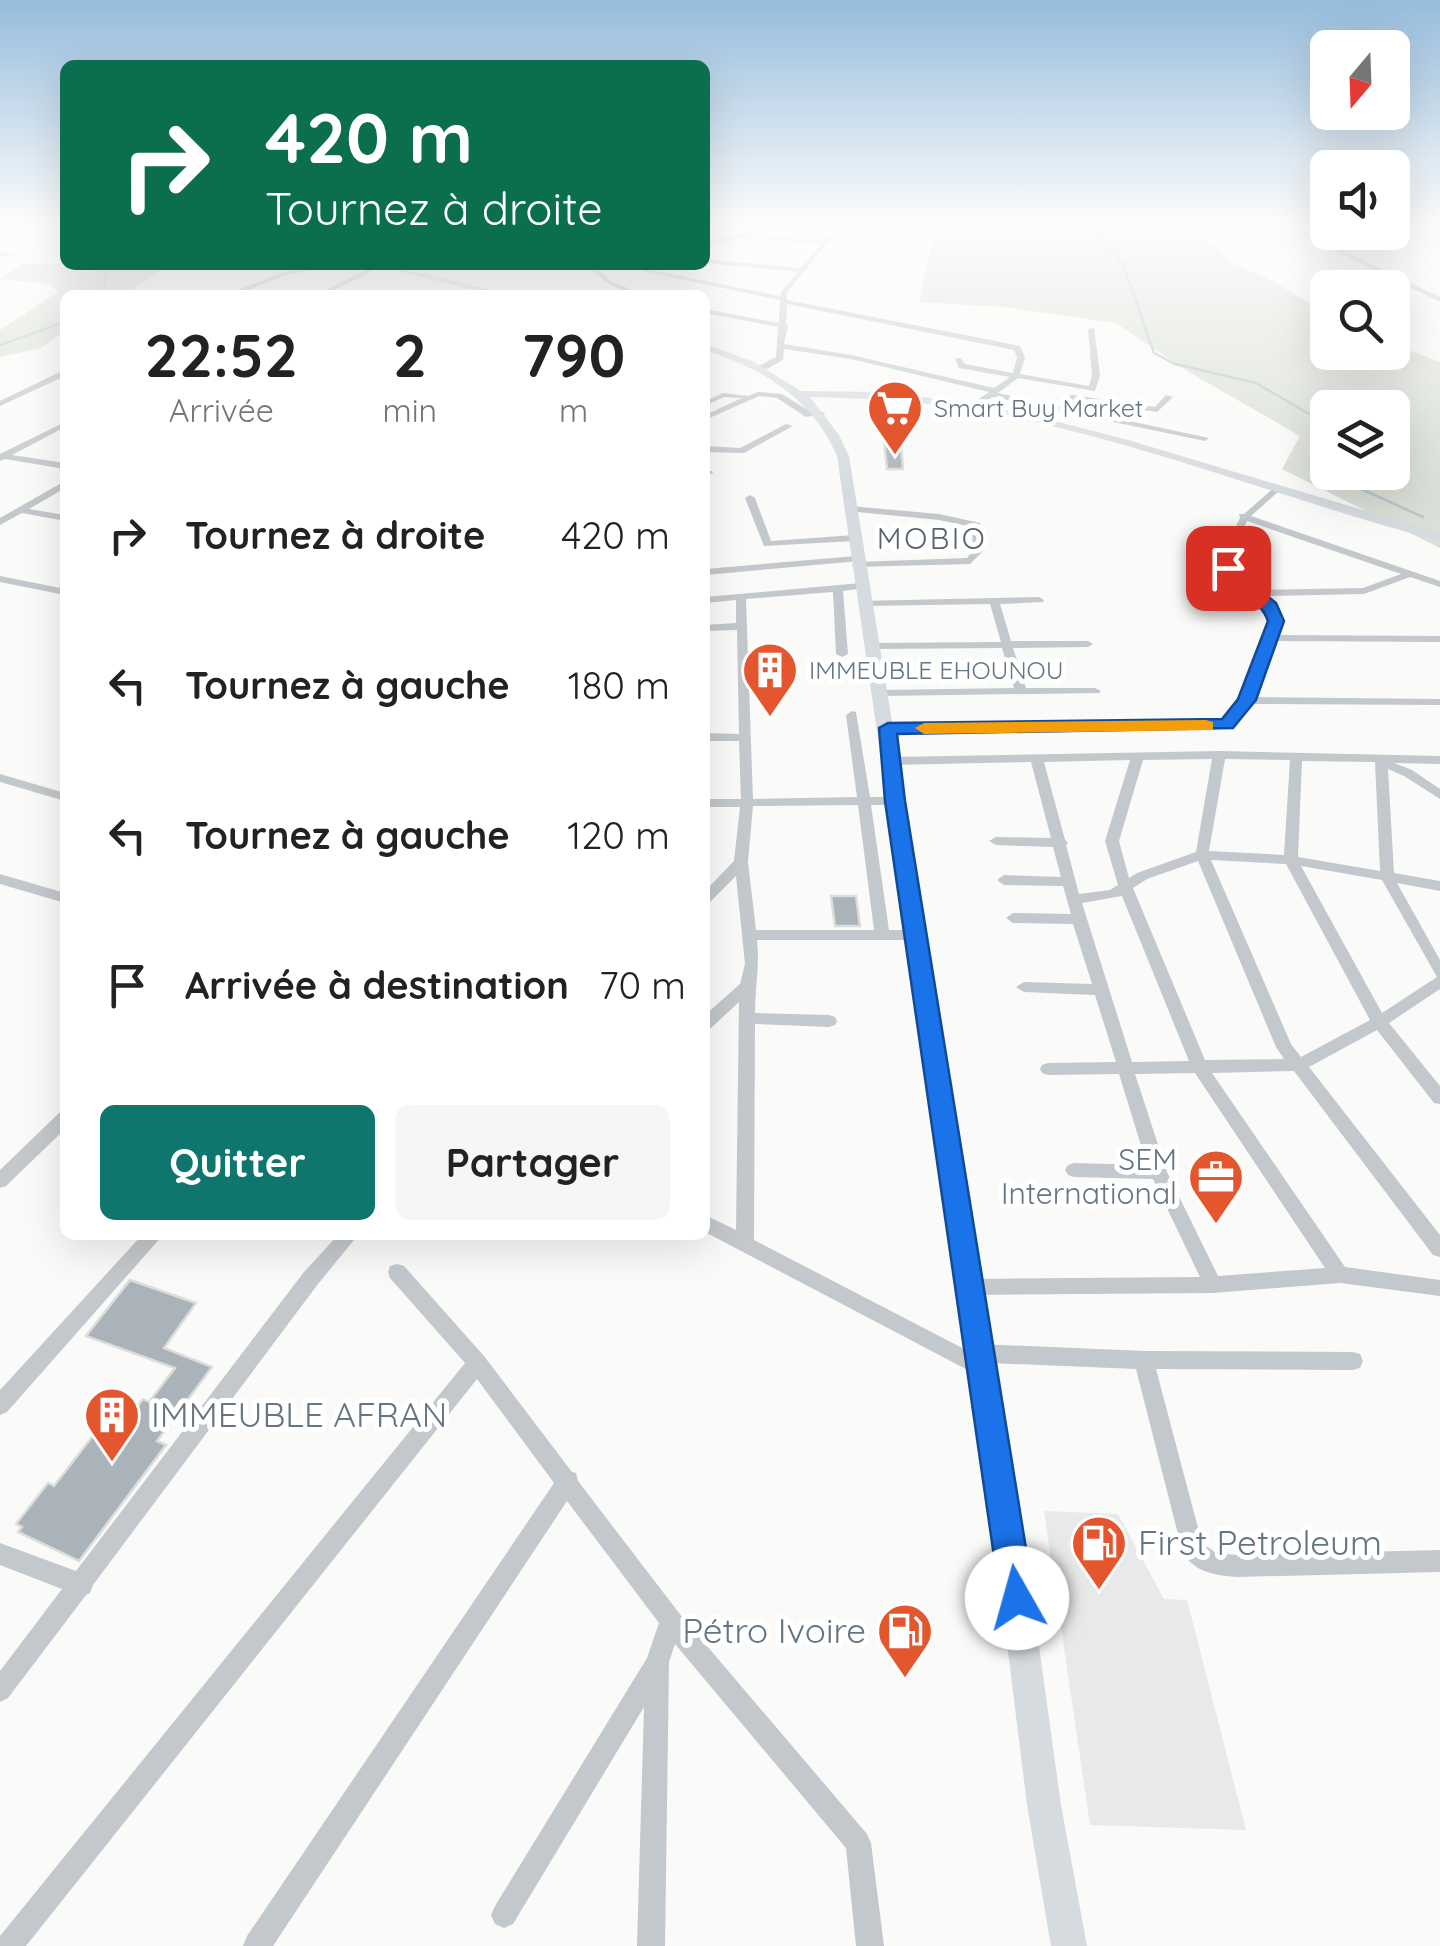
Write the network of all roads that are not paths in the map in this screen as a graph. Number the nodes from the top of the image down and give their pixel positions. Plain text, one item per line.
1 (715, 313) edge
2 (785, 313) edge
3 (847, 313) edge
4 (784, 326) junction
5 (1092, 329) dead end
6 (781, 346) junction
7 (710, 350) edge
8 (958, 360) dead end
9 (760, 369) junction
10 (60, 375) edge
11 (1015, 377) junction
12 (993, 392) junction
13 (1071, 393) junction
14 (748, 396) junction
15 (1169, 397) dead end
16 (896, 399) junction
17 (3, 400) edge
18 (710, 401) edge
19 (974, 407) junction
20 (1062, 408) junction
21 (825, 411) junction
22 (710, 415) edge
23 (789, 426) dead end
24 (60, 427) edge
25 (1204, 438) dead end
26 (710, 448) edge
27 (1, 457) edge
28 (60, 465) edge
29 (60, 487) edge
30 (1273, 492) junction
31 (750, 498) dead end
32 (850, 509) junction
33 (21, 510) junction
34 (1242, 516) junction
35 (60, 517) edge
36 (0, 522) edge
37 (1440, 540) edge
38 (710, 572) edge
39 (855, 573) junction
40 (1412, 573) junction
41 (0, 579) edge
42 (1440, 584) edge
43 (60, 591) edge
44 (1253, 593) junction
45 (741, 597) junction
46 (710, 600) edge
47 (1039, 600) dead end
48 (994, 601) junction
49 (742, 626) junction
50 (710, 628) edge
51 (718, 628) junction
52 (710, 635) edge
53 (1270, 638) junction
54 (1440, 639) edge
55 (1008, 644) junction
56 (1088, 644) dead end
57 (872, 646) junction
58 (842, 654) dead end
59 (1021, 692) junction
60 (1096, 692) dead end
61 (882, 693) junction
62 (1247, 700) junction
63 (1440, 702) edge
64 (852, 715) dead end
65 (888, 728) junction
66 (710, 737) edge
67 (746, 738) junction
68 (1219, 755) junction
69 (1138, 756) junction
70 (1296, 756) junction
71 (1036, 757) junction
72 (1381, 760) junction
73 (1440, 760) edge
74 (891, 762) junction
75 (0, 778) edge
76 (60, 796) edge
77 (1440, 796) edge
78 (747, 801) junction
79 (862, 801) junction
80 (895, 801) junction
81 (710, 803) edge
82 (996, 841) dead end
83 (1062, 843) junction
84 (1202, 854) junction
85 (1291, 860) junction
86 (741, 862) junction
87 (1387, 877) junction
88 (0, 880) edge
89 (1004, 880) dead end
90 (1125, 884) junction
91 (1440, 886) edge
92 (1074, 890) junction
93 (710, 894) edge
94 (60, 897) edge
95 (1013, 918) dead end
96 (1079, 919) junction
97 (882, 935) junction
98 (916, 935) junction
99 (749, 936) junction
100 (1440, 973) edge
101 (1440, 982) edge
102 (747, 986) junction
103 (1024, 987) dead end
104 (1102, 990) junction
105 (710, 1018) edge
106 (747, 1018) junction
107 (829, 1021) dead end
108 (1378, 1022) junction
109 (1299, 1065) junction
110 (1127, 1068) junction
111 (1200, 1068) junction
112 (1048, 1069) dead end
113 (1440, 1098) edge
114 (60, 1123) edge
115 (1074, 1170) dead end
116 (1158, 1172) junction
117 (0, 1181) edge
118 (710, 1226) edge
119 (149, 1240) edge
120 (345, 1240) edge
121 (744, 1246) junction
122 (1440, 1249) edge
123 (397, 1272) dead end
124 (1340, 1275) junction
125 (1213, 1285) junction
126 (970, 1288) junction
127 (1440, 1288) edge
128 (980, 1360) junction
129 (1144, 1360) junction
130 (1352, 1361) dead end
131 (477, 1363) junction
132 (0, 1405) edge
133 (568, 1480) junction
134 (0, 1554) edge
135 (1440, 1560) edge
136 (82, 1586) junction
137 (671, 1621) junction
138 (657, 1662) junction
139 (0, 1690) edge
140 (504, 1915) dead end
141 (267, 1942) edge
142 (9, 1946) edge
143 (651, 1946) edge
144 (870, 1946) edge
145 (1069, 1946) edge

1 - 4 street
2 - 4 street
3 - 11 street
4 - 6 street
5 - 13 street
6 - 9 street
6 - 12 street
7 - 9 main road
8 - 11 street
9 - 16 main road
9 - 21 main road
10 - 17 street
11 - 12 street
11 - 13 street
12 - 19 street
12 - 20 street
13 - 15 street
13 - 20 street
14 - 18 street
14 - 21 street
14 - 22 street
16 - 19 main road
16 - 21 main road
16 - 21 main road
16 - 30 main road
19 - 30 main road
20 - 25 street
21 - 32 main road
23 - 26 street
24 - 27 street
27 - 28 street
29 - 33 street
30 - 34 street
30 - 37 main road
31 - 39 street
32 - 39 main road
32 - 39 street
33 - 35 street
33 - 36 street
34 - 40 street
34 - 44 street
38 - 39 street
39 - 45 street
39 - 48 street
39 - 57 main road
39 - 58 street
40 - 42 street
40 - 44 street
41 - 43 street
44 - 53 street
45 - 46 street
45 - 49 street
47 - 48 street
48 - 55 street
49 - 51 street
49 - 67 street
50 - 51 street
51 - 52 street
53 - 54 street
53 - 62 street
55 - 56 street
55 - 57 street
55 - 59 street
57 - 61 main road
59 - 60 street
59 - 61 street
61 - 65 main road
62 - 63 street
62 - 65 street
64 - 79 street
65 - 74 main road
66 - 67 street
67 - 78 street
68 - 69 street
68 - 70 street
68 - 84 street
69 - 71 street
69 - 90 street
70 - 72 street
70 - 85 street
71 - 74 street
71 - 83 street
72 - 73 street
72 - 77 street
72 - 87 street
74 - 80 main road
75 - 76 street
78 - 79 street
78 - 81 street
78 - 86 street
79 - 80 street
79 - 97 street
80 - 98 main road
82 - 83 street
83 - 92 street
84 - 85 street
84 - 90 street
84 - 109 street
85 - 87 street
85 - 108 street
86 - 93 street
86 - 99 street
87 - 91 street
87 - 100 street
88 - 94 street
89 - 92 street
90 - 92 street
90 - 111 street
92 - 96 street
95 - 96 street
96 - 104 street
97 - 98 street
97 - 99 street
98 - 126 main road
99 - 102 street
101 - 108 street
102 - 105 street
102 - 106 street
103 - 104 street
104 - 110 street
106 - 107 street
106 - 121 street
108 - 109 street
108 - 113 street
109 - 111 street
109 - 122 street
110 - 111 street
110 - 112 street
110 - 116 street
111 - 124 street
114 - 117 street
115 - 116 street
116 - 125 street
118 - 121 street
119 - 132 street
120 - 136 street
121 - 128 street
123 - 131 street
124 - 125 street
124 - 127 street
125 - 126 street
126 - 128 main road
128 - 129 street
128 - 145 main road
129 - 130 street
129 - 135 street
131 - 133 street
131 - 142 street
133 - 137 street
133 - 141 street
134 - 136 street
136 - 139 street
137 - 138 street
137 - 144 street
138 - 140 street
138 - 143 street

